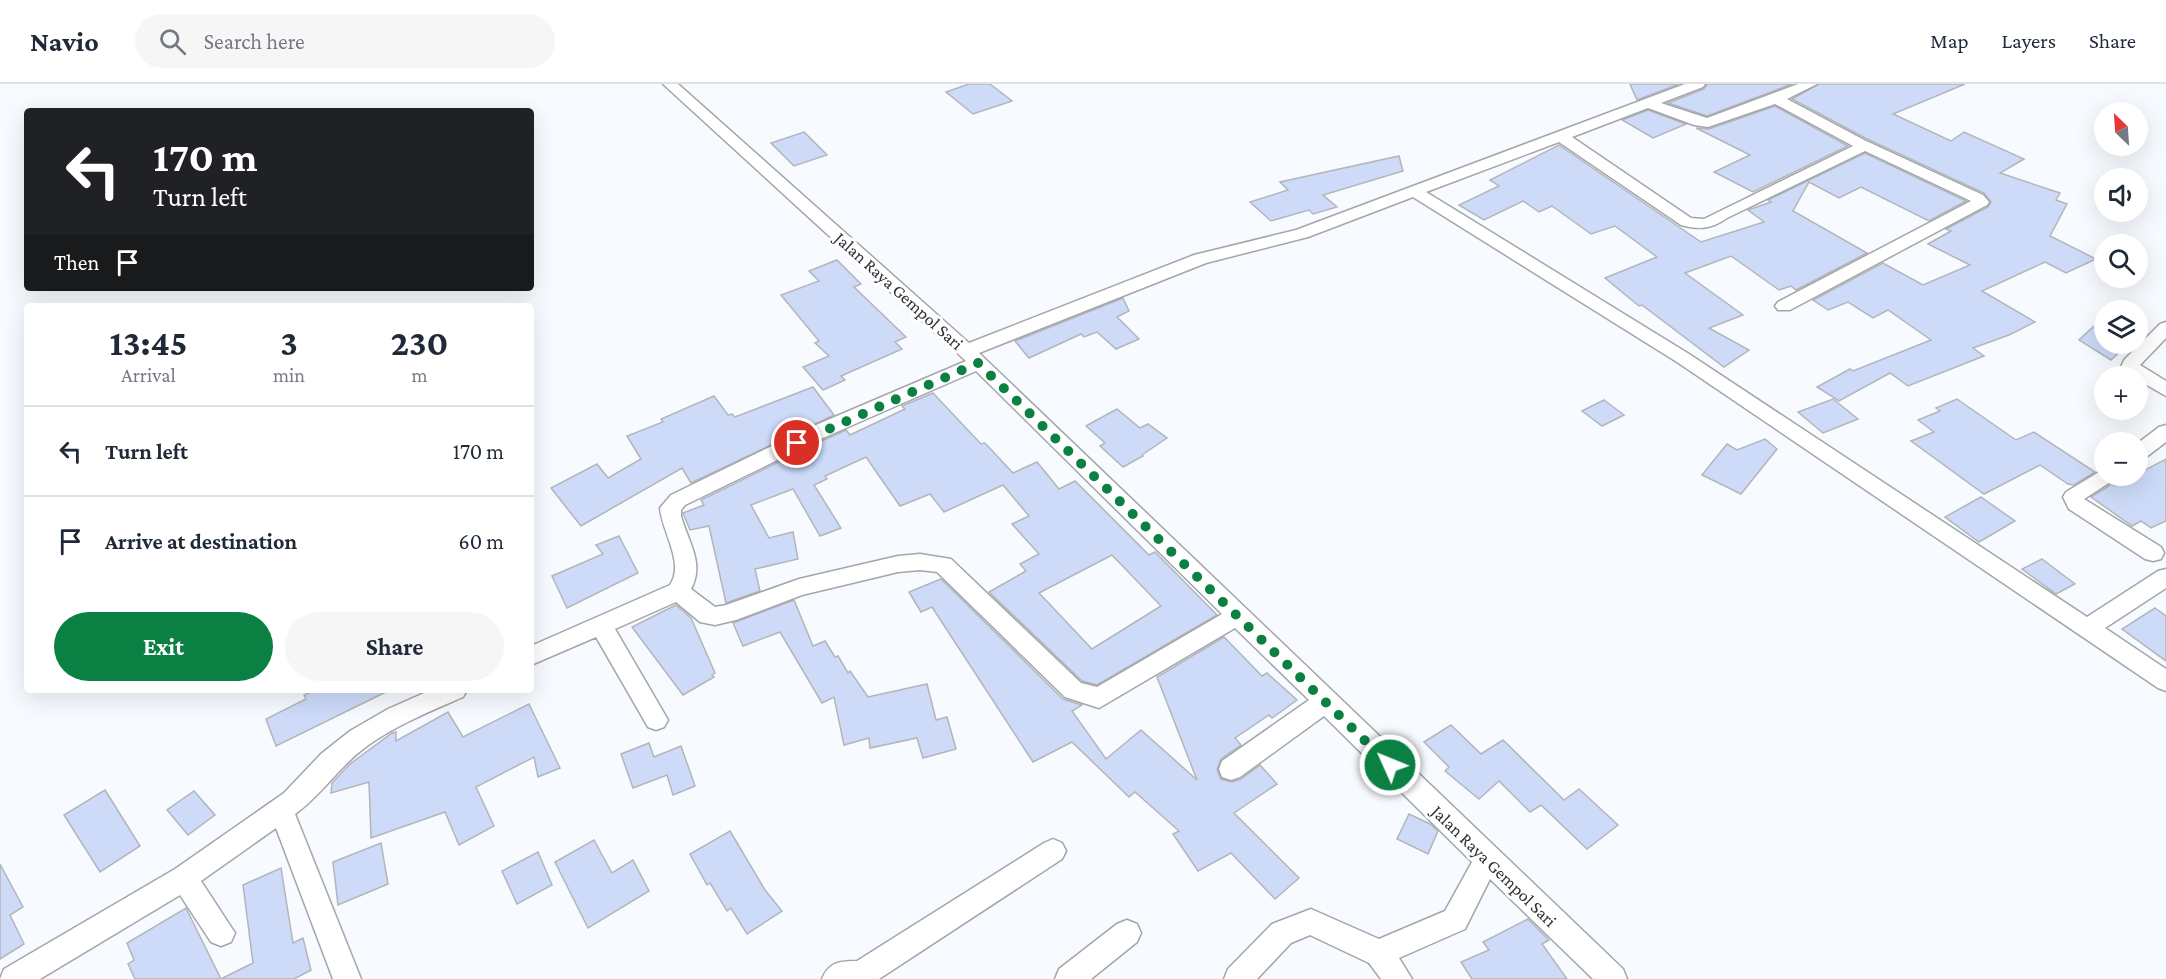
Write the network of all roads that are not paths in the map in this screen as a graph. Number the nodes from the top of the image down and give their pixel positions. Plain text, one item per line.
1 (670, 84) edge
2 (1698, 84) edge
3 (1810, 84) edge
4 (1776, 99) junction
5 (1648, 103) junction
6 (1561, 136) junction
7 (1861, 144) junction
8 (1414, 192) junction
9 (1784, 306) dead end
10 (2166, 328) edge
11 (972, 357) junction
12 (2166, 390) edge
13 (2166, 432) edge
14 (2148, 446) edge
15 (2094, 483) edge
16 (2162, 553) edge
17 (2166, 577) edge
18 (678, 591) junction
19 (1237, 616) junction
20 (601, 625) junction
21 (2088, 628) junction
22 (534, 655) edge
23 (2166, 681) edge
24 (448, 693) edge
25 (1325, 702) junction
26 (656, 720) dead end
27 (1231, 770) dead end
28 (281, 809) junction
29 (1053, 851) dead end
30 (1487, 859) junction
31 (184, 878) junction
32 (221, 933) dead end
33 (1127, 933) dead end
34 (1379, 952) junction
35 (31, 975) edge
36 (853, 978) edge
37 (347, 979) edge
38 (1069, 979) edge
39 (1238, 979) edge
40 (1398, 979) edge
41 (1613, 979) edge

1 - 11 street, Jalan Raya Gempol Sari
2 - 5 street
3 - 4 street
4 - 5 street
4 - 7 street
5 - 6 street
6 - 7 street
6 - 8 street
7 - 9 street
8 - 11 street
8 - 21 street
10 - 12 street
11 - 18 street
11 - 19 street, Jalan Raya Gempol Sari
13 - 14 street
15 - 16 street
17 - 21 street
18 - 19 street
18 - 20 street
19 - 25 street, Jalan Raya Gempol Sari
20 - 22 street
20 - 26 street
21 - 23 street
24 - 28 street
25 - 27 street
25 - 30 street, Jalan Raya Gempol Sari
28 - 31 street
28 - 37 street
29 - 36 street
30 - 34 street
30 - 41 street, Jalan Raya Gempol Sari
31 - 32 street
31 - 35 street
33 - 38 street
34 - 39 street
34 - 40 street

